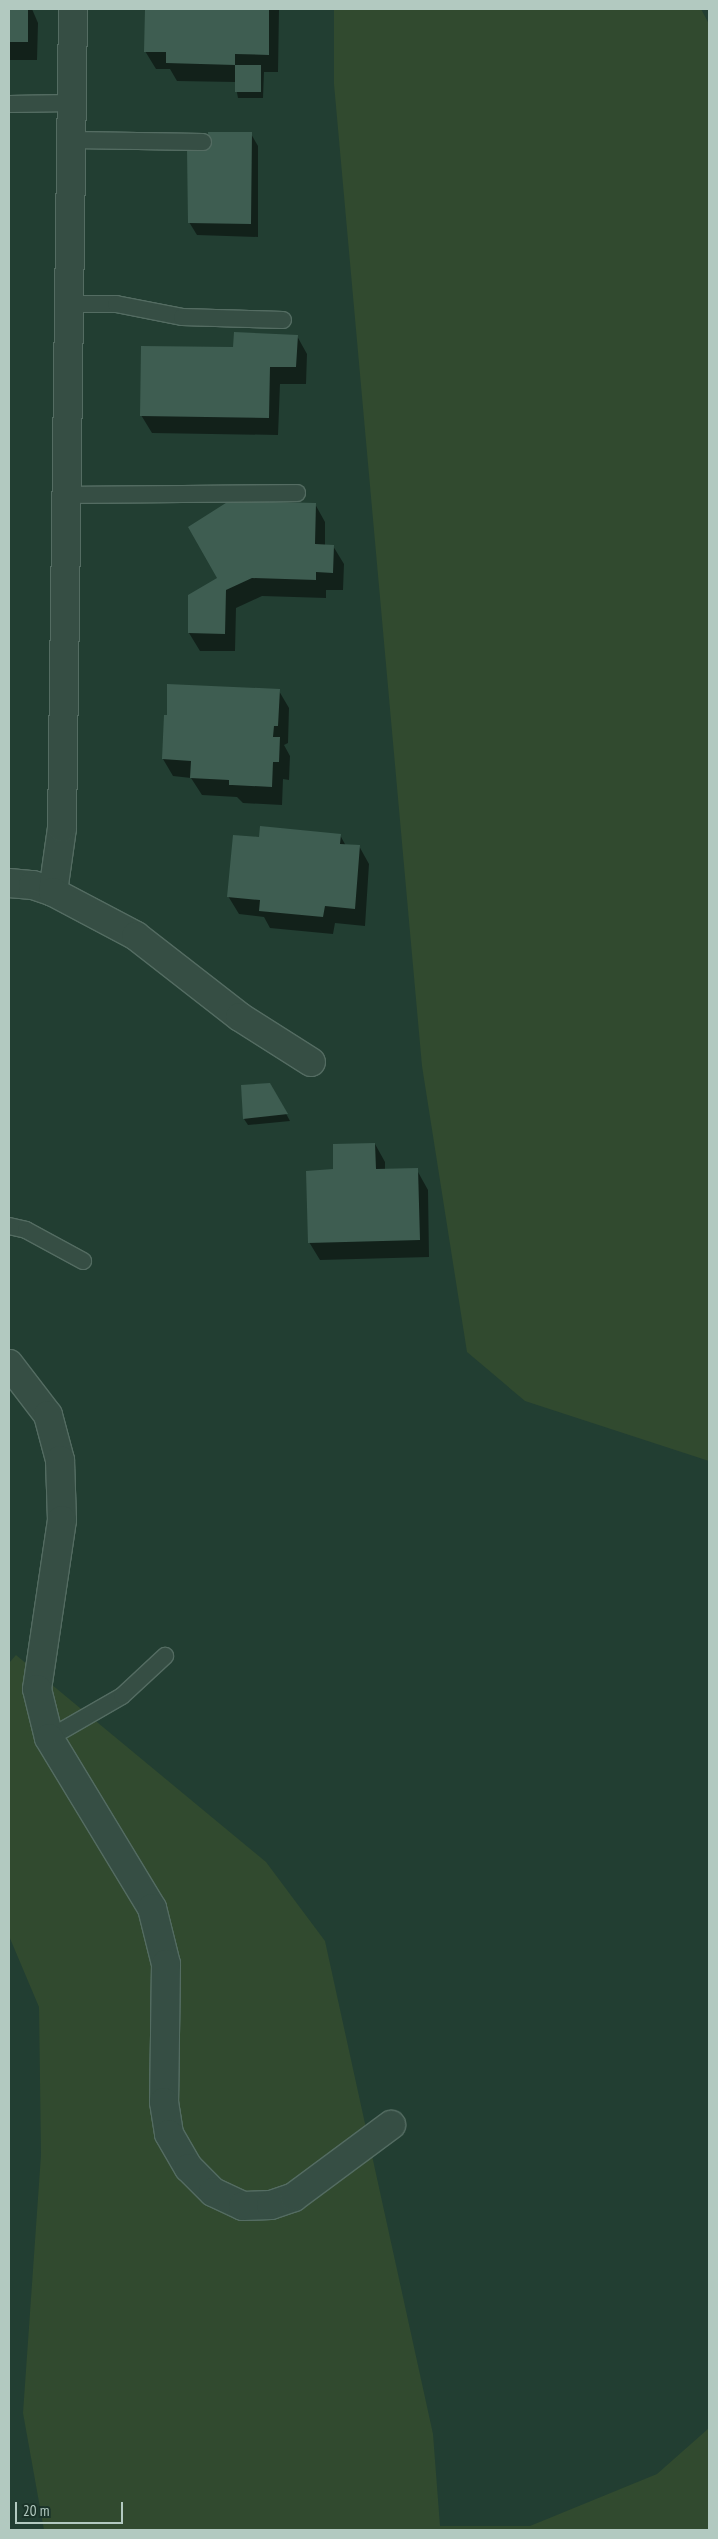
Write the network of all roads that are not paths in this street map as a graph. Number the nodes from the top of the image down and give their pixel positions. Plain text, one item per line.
1 (73, 9) edge
2 (72, 103) junction
3 (9, 104) edge
4 (72, 140) junction
5 (203, 142) dead end
6 (70, 304) junction
7 (283, 320) dead end
8 (297, 493) dead end
9 (68, 494) junction
10 (9, 883) edge
11 (53, 892) junction
12 (312, 1062) dead end
13 (9, 1226) edge
14 (83, 1261) dead end
15 (9, 1364) edge
16 (165, 1656) dead end
17 (49, 1738) junction
18 (390, 2125) dead end

1 - 2 street
2 - 3 lane
2 - 4 street
4 - 5 lane
4 - 6 street
6 - 7 lane
6 - 9 street
8 - 9 lane
9 - 11 street
10 - 11 street
11 - 12 street
13 - 14 lane
15 - 17 street
16 - 17 lane
17 - 18 street

